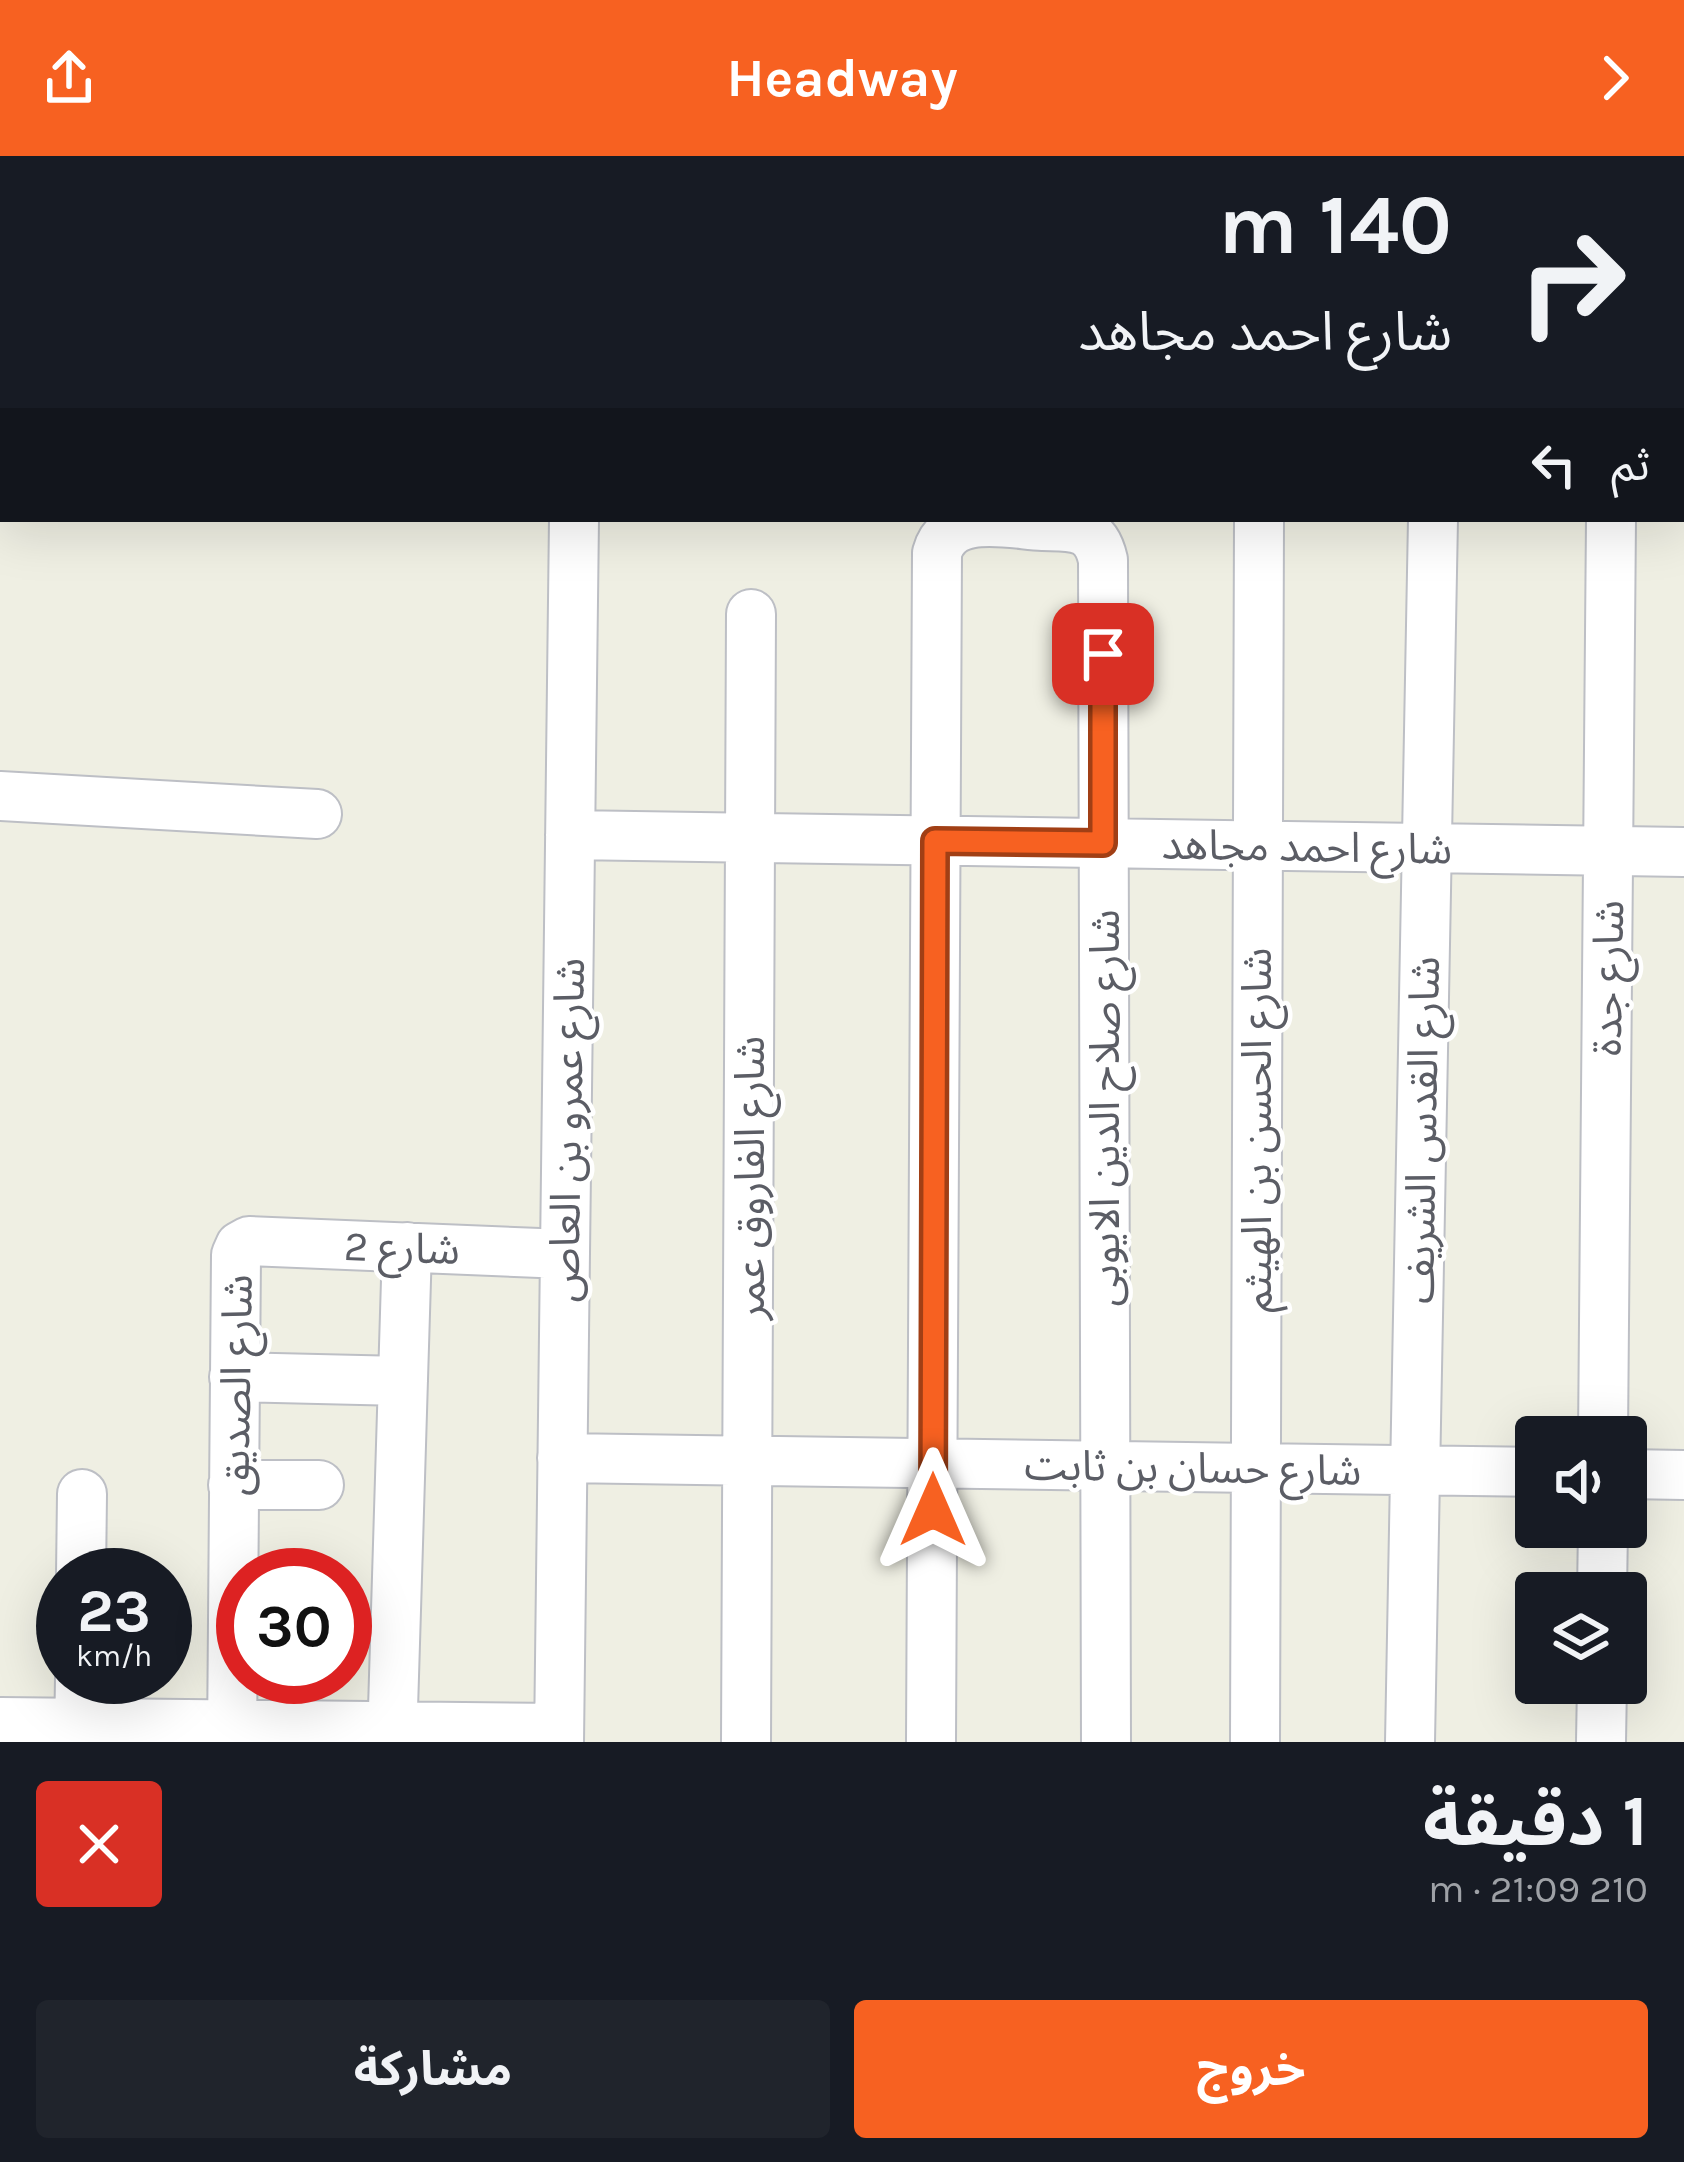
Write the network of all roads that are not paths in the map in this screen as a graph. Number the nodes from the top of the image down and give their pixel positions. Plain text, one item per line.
1 (574, 522) edge
2 (1259, 522) edge
3 (1433, 522) edge
4 (1611, 522) edge
5 (1043, 523) edge
6 (751, 614) dead end
7 (0, 796) edge
8 (317, 814) dead end
9 (570, 835) junction
10 (750, 838) junction
11 (935, 841) junction
12 (1103, 843) junction
13 (1257, 845) junction
14 (1426, 848) junction
15 (1609, 850) junction
16 (1684, 852) edge
17 (240, 1246) joint
18 (407, 1247) junction
19 (565, 1254) junction
20 (234, 1377) junction
21 (403, 1381) junction
22 (1604, 1416) edge
23 (562, 1458) junction
24 (747, 1461) junction
25 (933, 1463) junction
26 (1104, 1466) junction
27 (1254, 1468) junction
28 (1414, 1471) junction
29 (1515, 1472) edge
30 (1647, 1474) edge
31 (1684, 1474) edge
32 (233, 1485) junction
33 (319, 1485) dead end
34 (82, 1494) dead end
35 (81, 1548) edge
36 (1602, 1704) edge
37 (80, 1714) edge
38 (0, 1722) edge
39 (232, 1733) edge
40 (393, 1734) edge
41 (559, 1735) edge
42 (746, 1742) edge
43 (931, 1742) edge
44 (1106, 1742) edge
45 (1255, 1742) edge
46 (1410, 1742) edge
47 (1601, 1742) edge

1 - 9 street, شارع عمرو بن العاص
2 - 13 street, شارع الحسن بن الهيثم
3 - 14 street, شارع القدس الشريف
4 - 15 street, شارع جدة
5 - 11 street, شارع صلاح الدين الايوبى
5 - 12 street, شارع صلاح الدين الايوبى
6 - 10 street, شارع الفاروق عمر
7 - 8 street
9 - 10 street, شارع احمد مجاهد
9 - 19 street, شارع عمرو بن العاص
10 - 11 street, شارع احمد مجاهد
10 - 24 street, شارع الفاروق عمر
11 - 12 street, شارع احمد مجاهد
11 - 25 street
12 - 13 street, شارع احمد مجاهد
12 - 26 street, شارع صلاح الدين الايوبى
13 - 14 street, شارع احمد مجاهد
13 - 27 street, شارع الحسن بن الهيثم
14 - 15 street, شارع احمد مجاهد
14 - 28 street, شارع القدس الشريف
15 - 16 street, شارع احمد مجاهد
15 - 22 street, شارع جدة
17 - 18 street, شارع 2
17 - 20 street, شارع الصديق
18 - 19 street, شارع 2
18 - 21 street
19 - 23 street, شارع عمرو بن العاص
20 - 21 street
20 - 32 street, شارع الصديق
21 - 40 street
23 - 24 street, شارع حسان بن ثابت
23 - 41 street, شارع عمرو بن العاص
24 - 25 street, شارع حسان بن ثابت
24 - 42 street, شارع الفاروق عمر
25 - 26 street, شارع حسان بن ثابت
25 - 43 street
26 - 27 street, شارع حسان بن ثابت
26 - 44 street, شارع صلاح الدين الايوبى
27 - 28 street, شارع حسان بن ثابت
27 - 45 street, شارع الحسن بن الهيثم
28 - 29 street, شارع حسان بن ثابت
28 - 46 street, شارع القدس الشريف
30 - 31 street
32 - 33 street
32 - 39 street, شارع الصديق
34 - 35 street
36 - 47 street
37 - 38 street
37 - 39 street
39 - 40 street
40 - 41 street

